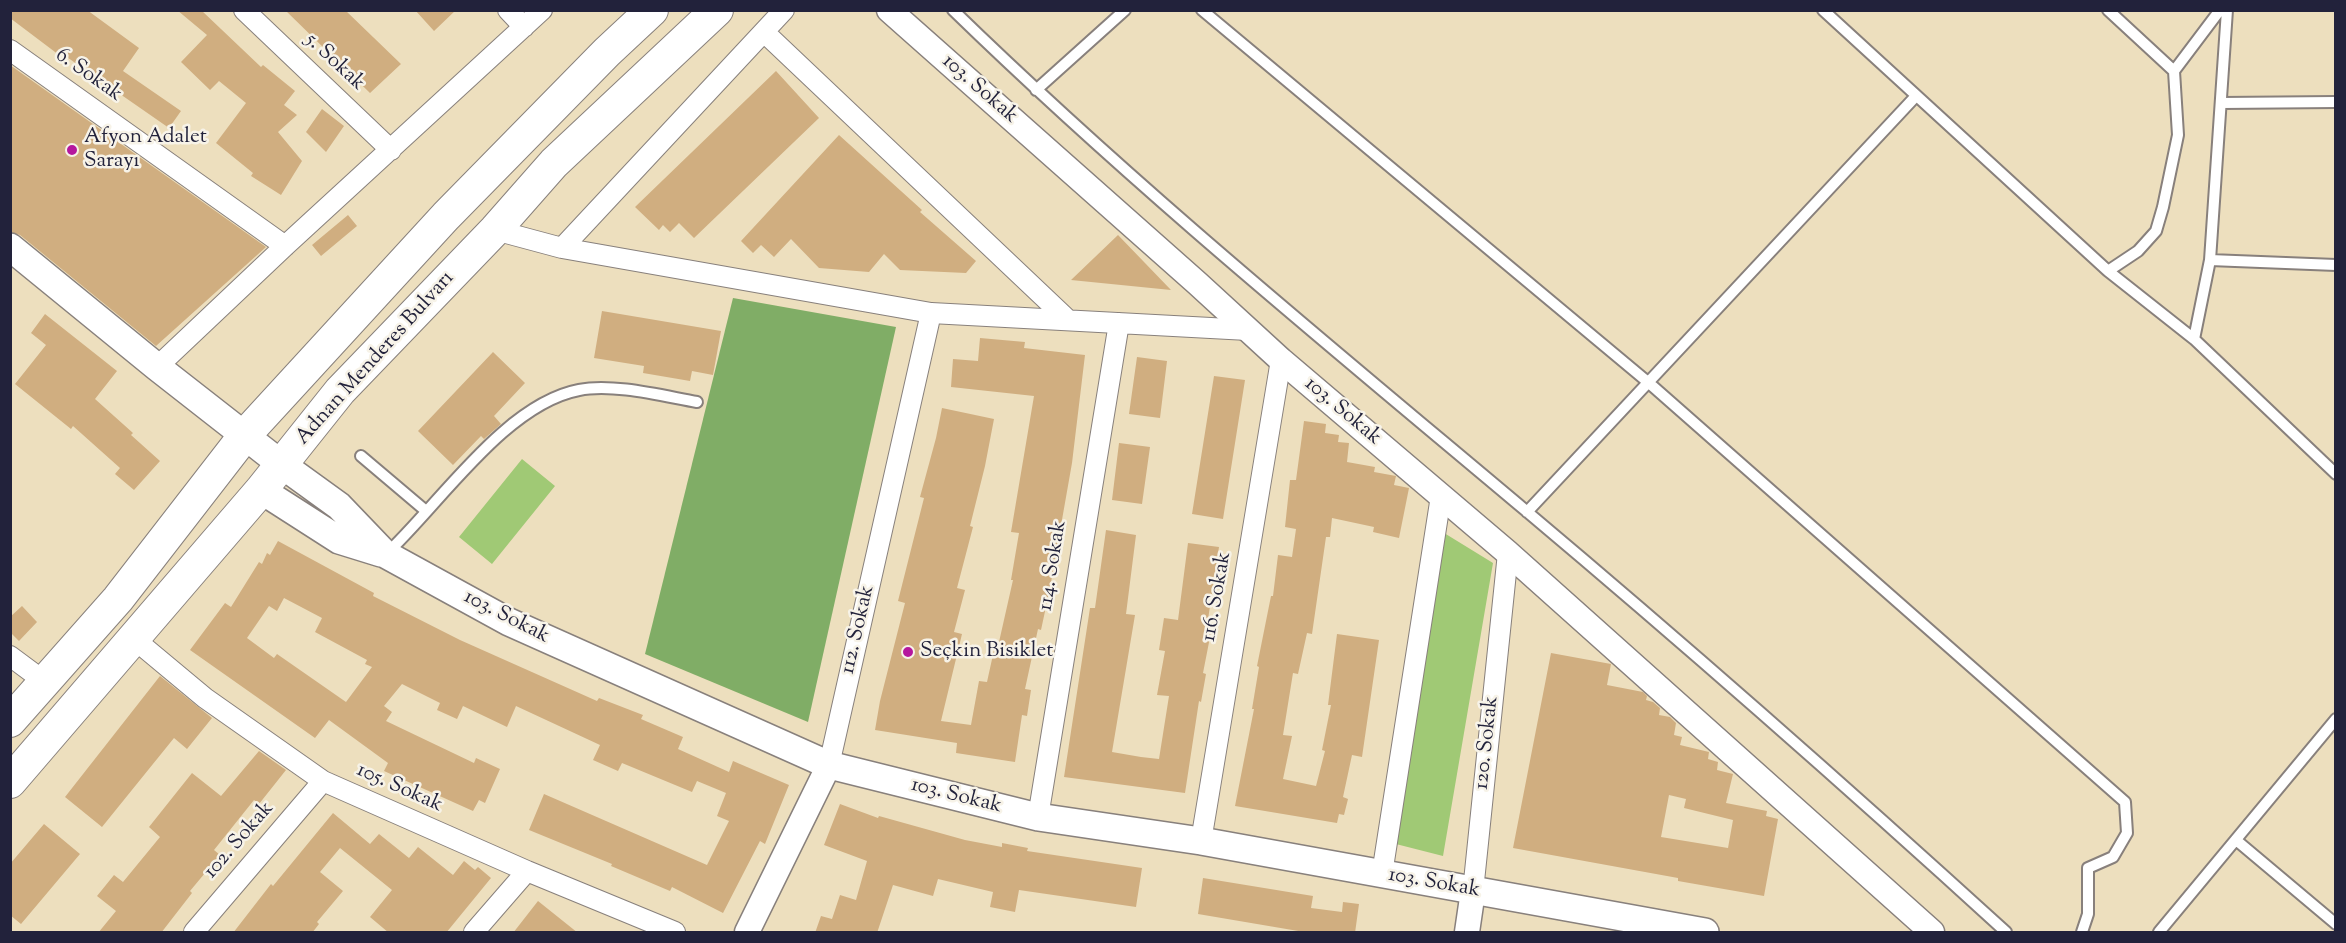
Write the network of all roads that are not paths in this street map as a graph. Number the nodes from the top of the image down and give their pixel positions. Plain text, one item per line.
1 (244, 10) edge
2 (508, 10) edge
3 (542, 10) edge
4 (652, 10) edge
5 (717, 10) edge
6 (784, 10) edge
7 (889, 10) edge
8 (953, 10) edge
9 (1125, 10) edge
10 (1202, 10) edge
11 (1823, 10) edge
12 (2108, 10) edge
13 (2220, 10) edge
14 (2227, 10) edge
15 (524, 27) junction
16 (764, 32) junction
17 (10, 50) edge
18 (2174, 71) junction
19 (1036, 90) junction
20 (1916, 96) junction
21 (2336, 102) edge
22 (2221, 103) junction
23 (391, 150) junction
24 (495, 230) junction
25 (285, 246) junction
26 (10, 247) edge
27 (562, 248) junction
28 (2210, 260) junction
29 (2336, 265) edge
30 (2108, 272) junction
31 (931, 313) junction
32 (1068, 320) junction
33 (1119, 323) junction
34 (1248, 330) junction
35 (2194, 339) junction
36 (1281, 360) junction
37 (157, 367) junction
38 (1649, 382) junction
39 (698, 402) dead end
40 (245, 435) junction
41 (361, 456) dead end
42 (281, 464) junction
43 (2336, 474) edge
44 (261, 490) junction
45 (1441, 496) junction
46 (426, 510) junction
47 (1527, 512) junction
48 (1508, 553) junction
49 (385, 555) junction
50 (133, 638) junction
51 (10, 656) edge
52 (45, 682) junction
53 (2336, 719) edge
54 (10, 721) edge
55 (829, 765) junction
56 (323, 781) junction
57 (10, 782) edge
58 (1038, 817) junction
59 (2236, 840) junction
60 (1201, 841) junction
61 (527, 871) junction
62 (1382, 874) junction
63 (1473, 891) junction
64 (2336, 924) edge
65 (2165, 930) edge
66 (194, 933) edge
67 (474, 933) edge
68 (675, 933) edge
69 (747, 933) edge
70 (1467, 933) edge
71 (1705, 933) edge
72 (1932, 933) edge
73 (2006, 933) edge
74 (2082, 933) edge

1 - 23 street, 5. Sokak
2 - 15 street
3 - 15 street
4 - 40 main road, Adnan Menderes Bulvarı
5 - 24 main road, Adnan Menderes Bulvarı
6 - 16 street
7 - 34 street, 103. Sokak
8 - 19 lane
9 - 19 lane
10 - 38 lane
11 - 20 lane
12 - 18 lane
13 - 18 lane
14 - 22 lane
15 - 23 street
16 - 27 street
16 - 32 street
17 - 25 street, 6. Sokak
18 - 30 lane
19 - 47 lane
20 - 30 lane
20 - 38 lane
21 - 22 lane
22 - 28 lane
23 - 25 street
24 - 27 street
24 - 42 main road, Adnan Menderes Bulvarı
25 - 37 street
26 - 37 main road, 103. Sokak
27 - 31 street
28 - 29 lane
28 - 35 lane
30 - 35 lane
31 - 32 street
31 - 55 street, 112. Sokak
32 - 33 street
33 - 34 street
33 - 58 street, 114. Sokak
34 - 36 street, 103. Sokak
35 - 43 lane
36 - 45 street, 103. Sokak
36 - 60 street, 116. Sokak
37 - 40 main road, 103. Sokak
38 - 47 lane
38 - 74 lane
39 - 46 lane
40 - 42 main road, 103. Sokak
40 - 52 main road, Adnan Menderes Bulvarı
41 - 46 lane
42 - 44 main road, Adnan Menderes Bulvarı
42 - 49 main road, 103. Sokak
44 - 49 main road
44 - 50 main road, Adnan Menderes Bulvarı
45 - 48 street, 103. Sokak
45 - 62 street
46 - 49 lane
47 - 73 lane
48 - 63 street, 120. Sokak
48 - 72 street, 103. Sokak
49 - 55 main road, 103. Sokak
50 - 56 street, 105. Sokak
50 - 57 main road, Adnan Menderes Bulvarı
51 - 52 street
52 - 54 main road, Adnan Menderes Bulvarı
53 - 59 lane
55 - 58 main road, 103. Sokak
55 - 69 street, 112. Sokak
56 - 61 street, 105. Sokak
56 - 66 street, 102. Sokak
58 - 60 main road, 103. Sokak
59 - 64 lane
59 - 65 lane
60 - 62 main road, 103. Sokak
61 - 67 street
61 - 68 street, 105. Sokak
62 - 63 main road, 103. Sokak
63 - 70 street, 120. Sokak
63 - 71 main road, 103. Sokak

